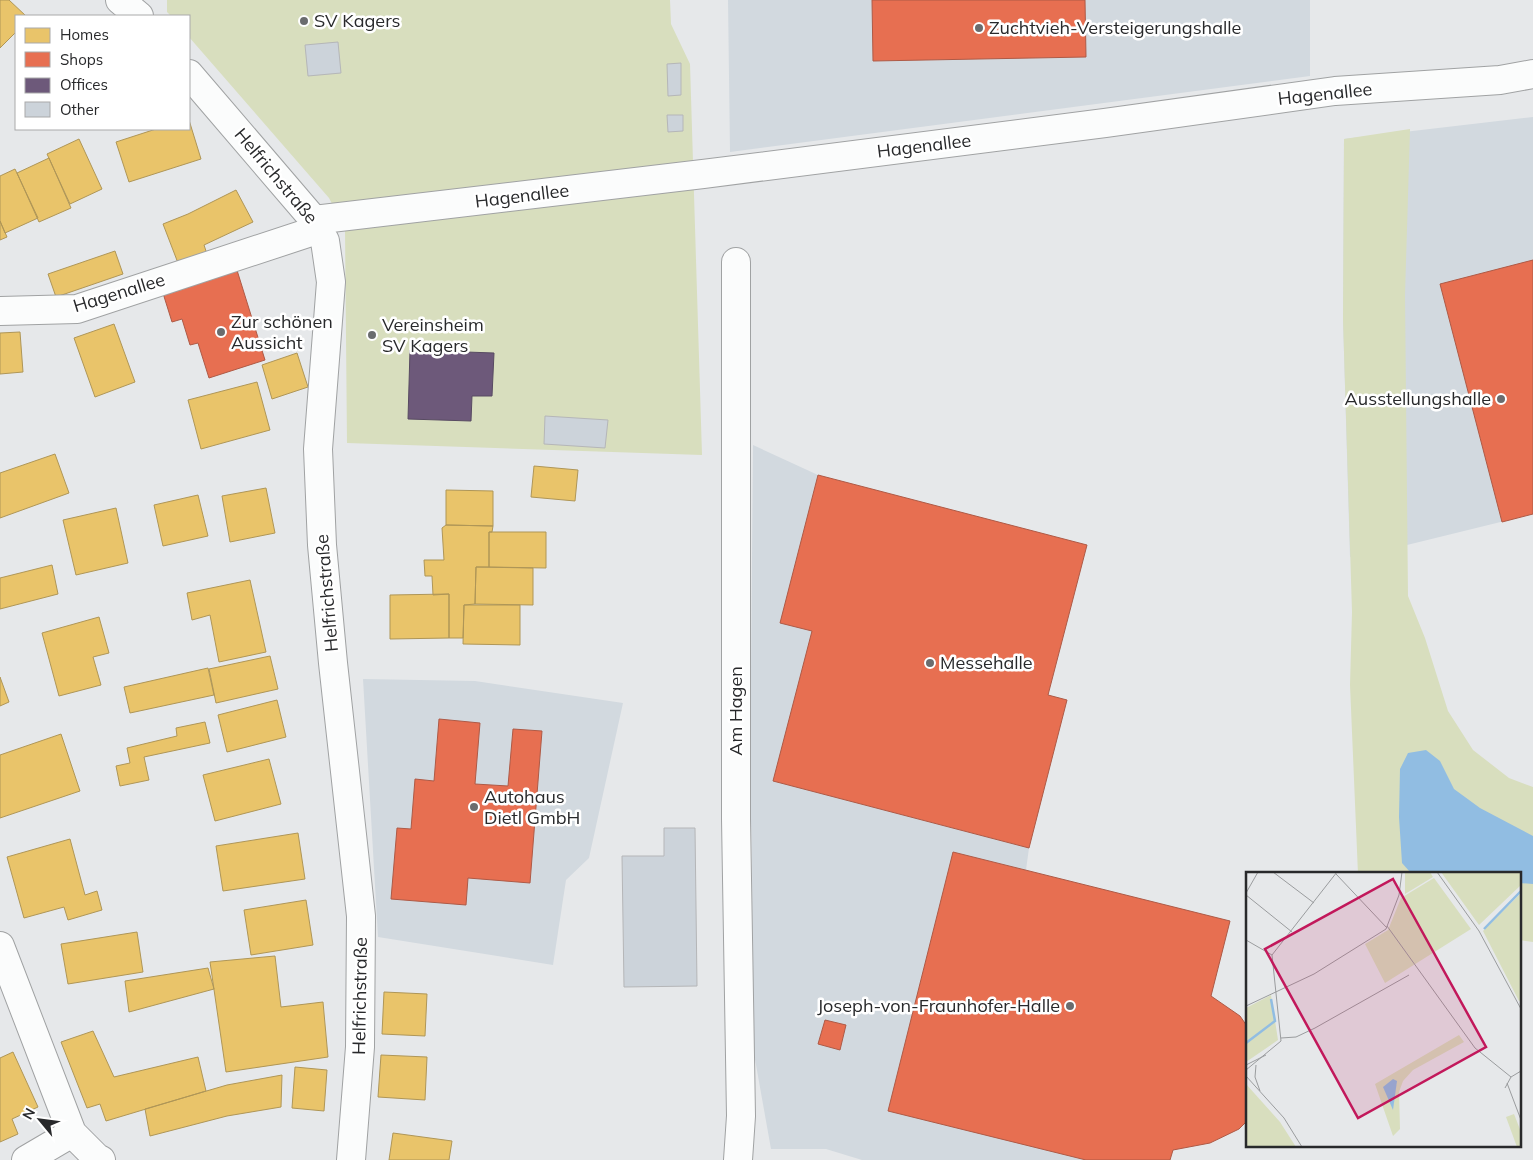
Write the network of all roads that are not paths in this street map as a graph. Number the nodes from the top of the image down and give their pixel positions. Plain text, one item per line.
1 (120, 0) edge
2 (138, 15) edge
3 (1533, 74) edge
4 (190, 75) edge
5 (317, 224) junction
6 (736, 262) dead end
7 (0, 311) edge
8 (0, 946) edge
9 (72, 1133) junction
10 (26, 1160) edge
11 (101, 1160) edge
12 (351, 1160) edge
13 (738, 1160) edge

1 - 2 street
3 - 5 street, Hagenallee
4 - 5 street, Helfrichstraße
5 - 7 street, Hagenallee
5 - 12 street, Helfrichstraße
6 - 13 street, Am Hagen
8 - 9 street
9 - 10 street
9 - 11 street

